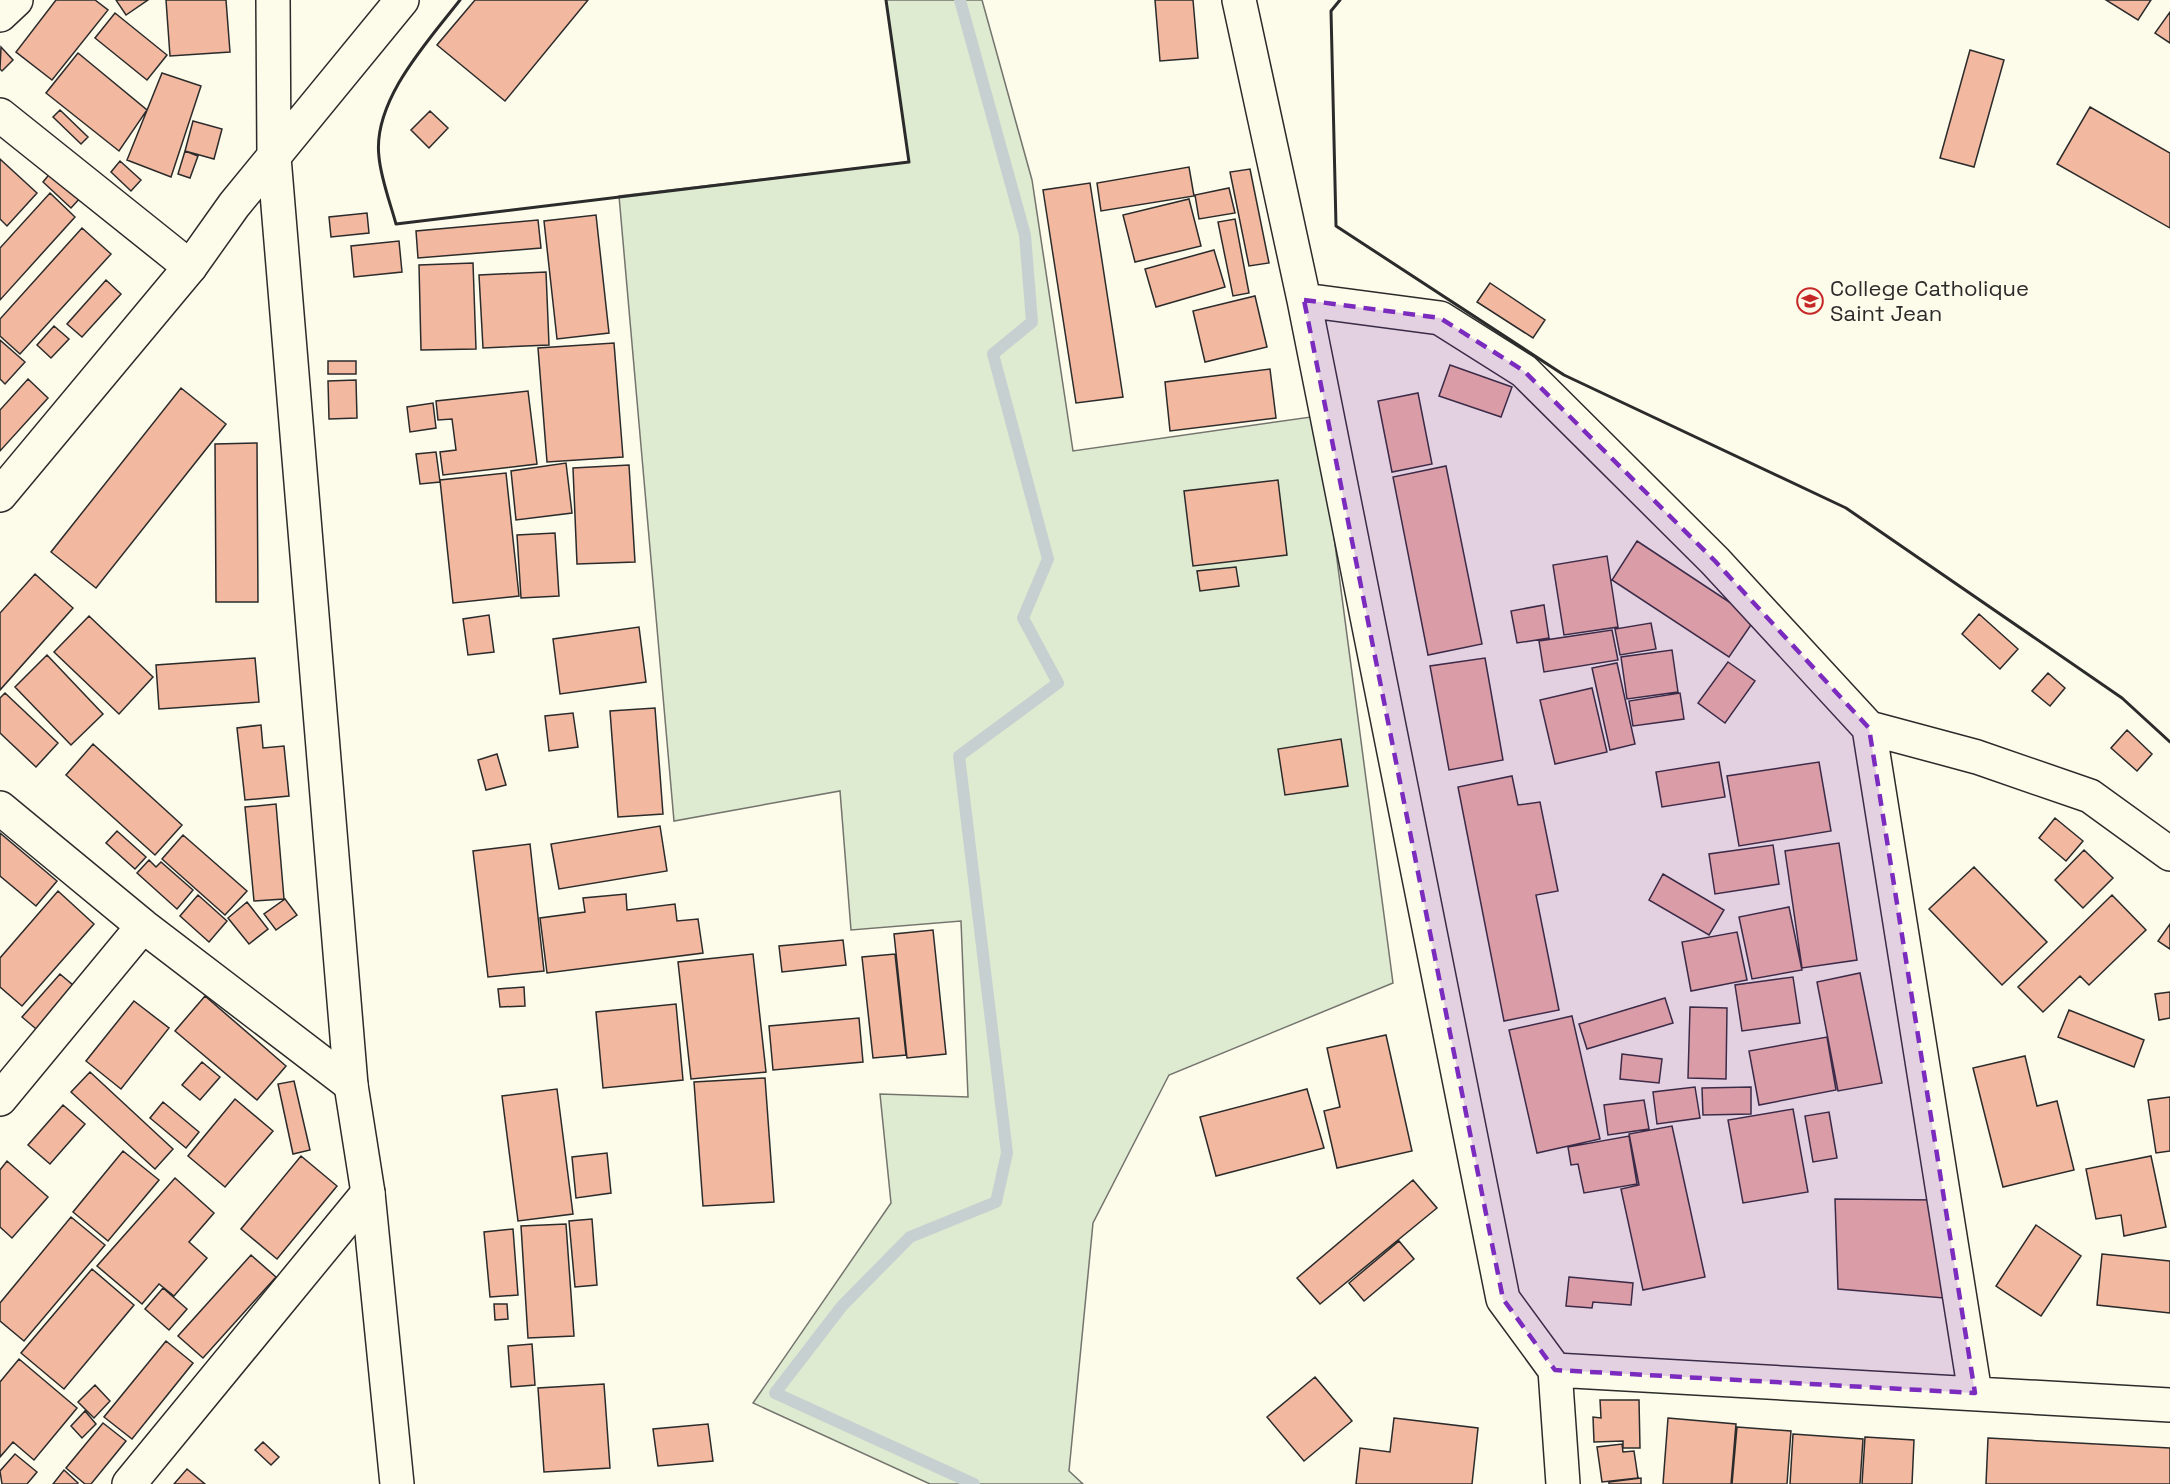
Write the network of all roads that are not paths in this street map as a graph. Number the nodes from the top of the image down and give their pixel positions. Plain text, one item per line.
1 (16, 0) edge
2 (273, 0) edge
3 (402, 0) edge
4 (1239, 0) edge
5 (0, 15) edge
6 (0, 115) edge
7 (274, 157) junction
8 (190, 267) junction
9 (1304, 300) junction
10 (0, 495) edge
11 (1869, 728) junction
12 (0, 808) edge
13 (2170, 854) edge
14 (143, 926) junction
15 (351, 1084) junction
16 (0, 1099) edge
17 (368, 1193) junction
18 (1555, 1370) junction
19 (1975, 1393) junction
20 (2170, 1405) edge
21 (129, 1484) edge
22 (397, 1484) edge
23 (1563, 1484) edge

1 - 5 street
2 - 7 street
3 - 7 street
4 - 9 street
6 - 8 street
7 - 8 street
7 - 15 street
8 - 10 street
9 - 11 street
9 - 18 street
11 - 13 street
11 - 19 street
12 - 14 street
14 - 15 street
14 - 16 street
15 - 17 street
17 - 21 street
17 - 22 street
18 - 19 street
18 - 23 street
19 - 20 street

